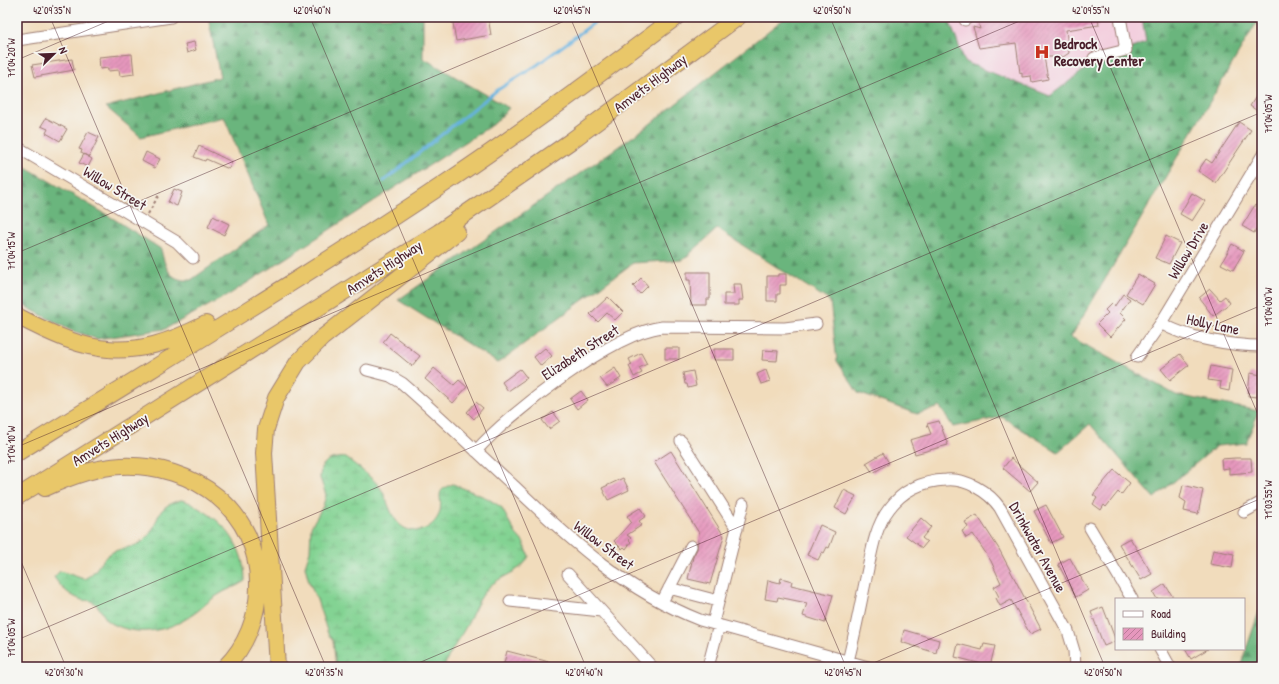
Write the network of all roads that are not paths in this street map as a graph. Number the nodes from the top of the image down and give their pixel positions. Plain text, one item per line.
1 (171, 17) edge
2 (676, 17) edge
3 (738, 17) edge
4 (1120, 17) edge
5 (17, 40) edge
6 (1094, 58) dead end
7 (571, 141) junction
8 (17, 147) edge
9 (1262, 156) edge
10 (331, 257) junction
11 (193, 258) dead end
12 (17, 316) edge
13 (1161, 323) junction
14 (816, 324) dead end
15 (1262, 346) edge
16 (1137, 357) dead end
17 (367, 370) dead end
18 (681, 441) dead end
19 (476, 451) junction
20 (17, 453) edge
21 (17, 497) edge
22 (17, 502) edge
23 (1262, 502) edge
24 (743, 504) dead end
25 (1244, 512) dead end
26 (1090, 528) dead end
27 (737, 529) junction
28 (691, 546) dead end
29 (568, 574) dead end
30 (669, 588) junction
31 (1131, 598) edge
32 (510, 602) dead end
33 (662, 602) junction
34 (718, 602) junction
35 (601, 611) junction
36 (716, 624) junction
37 (1161, 650) edge
38 (848, 661) junction
39 (225, 667) edge
40 (277, 667) edge
41 (652, 667) edge
42 (708, 667) edge
43 (868, 667) edge
44 (1075, 667) edge
45 (1170, 667) edge

1 - 5 street
2 - 10 highway
3 - 7 highway, Amvets Highway
4 - 6 street
7 - 21 highway, Amvets Highway
7 - 40 highway
8 - 11 street, Willow Street
9 - 13 street, Willow Drive
10 - 12 highway
10 - 20 highway
13 - 15 street, Holly Lane
13 - 16 street, Willow Drive
14 - 19 street, Elizabeth Street
17 - 19 street, Willow Street
18 - 27 street
19 - 33 street, Willow Street
22 - 39 highway
23 - 25 street
24 - 27 street
26 - 31 street
27 - 34 street
28 - 30 street
29 - 35 street
30 - 33 street
30 - 34 street
32 - 35 street
33 - 36 street, Willow Street
34 - 36 street
35 - 41 street
36 - 38 street, Willow Street
36 - 42 street
37 - 45 street
38 - 43 street, Willow Street
38 - 44 street, Drinkwater Avenue

